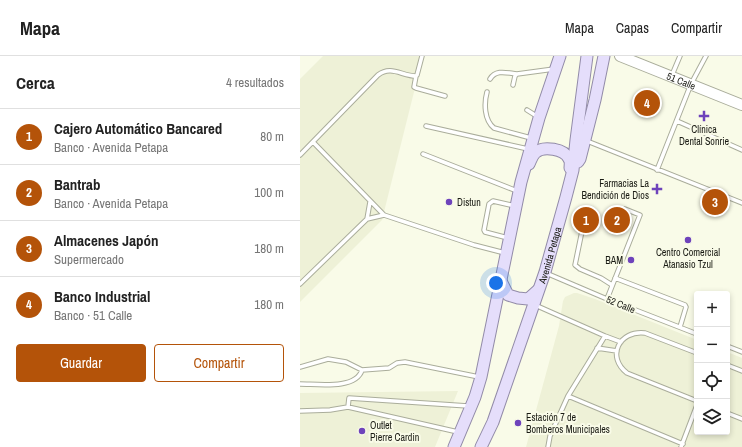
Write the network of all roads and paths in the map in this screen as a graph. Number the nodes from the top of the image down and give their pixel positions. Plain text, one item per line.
1 (422, 56) edge
2 (553, 56) edge
3 (560, 56) edge
4 (587, 56) edge
5 (604, 56) edge
6 (620, 56) edge
7 (680, 56) edge
8 (706, 56) edge
9 (555, 68) junction
10 (517, 74) junction
11 (416, 76) junction
12 (671, 76) junction
13 (490, 79) dead end
14 (513, 84) dead end
15 (691, 84) junction
16 (486, 92) dead end
17 (444, 96) dead end
18 (742, 105) edge
19 (527, 110) dead end
20 (539, 118) junction
21 (677, 121) junction
22 (426, 126) dead end
23 (533, 138) junction
24 (585, 140) junction
25 (313, 142) junction
26 (529, 149) junction
27 (742, 150) edge
28 (423, 154) dead end
29 (300, 155) edge
30 (573, 170) junction
31 (658, 170) junction
32 (520, 187) junction
33 (568, 191) junction
34 (370, 202) junction
35 (742, 204) edge
36 (516, 206) junction
37 (625, 209) dead end
38 (384, 215) junction
39 (367, 219) junction
40 (584, 230) dead end
41 (509, 238) junction
42 (506, 253) junction
43 (545, 272) junction
44 (615, 278) junction
45 (501, 281) junction
46 (300, 284) edge
47 (612, 285) junction
48 (540, 289) junction
49 (606, 299) junction
50 (534, 305) junction
51 (680, 327) junction
52 (694, 333) edge
53 (605, 336) junction
54 (621, 342) junction
55 (730, 347) edge
56 (597, 348) junction
57 (617, 351) junction
58 (742, 352) edge
59 (694, 353) edge
60 (730, 366) edge
61 (300, 367) edge
62 (362, 370) junction
63 (742, 371) edge
64 (481, 377) junction
65 (300, 384) edge
66 (568, 396) junction
67 (694, 400) edge
68 (472, 406) junction
69 (348, 407) junction
70 (300, 410) edge
71 (694, 413) edge
72 (730, 414) edge
73 (742, 419) edge
74 (460, 433) junction
75 (682, 445) edge
76 (454, 447) edge
77 (481, 447) edge
78 (548, 447) edge

1 - 11 lane
2 - 9 main road
3 - 9 main road
4 - 30 main road, Avenida Petapa
5 - 24 main road
6 - 12 street, 51 Calle
7 - 12 lane
8 - 15 lane
9 - 10 lane
9 - 20 main road
10 - 13 lane
10 - 14 lane
11 - 17 lane
11 - 25 lane
12 - 15 street, 51 Calle
15 - 18 street, 51 Calle
15 - 21 lane
16 - 23 lane
19 - 20 lane
20 - 23 main road
21 - 27 lane
21 - 31 lane
22 - 26 lane
23 - 26 main road
24 - 30 main road
24 - 31 lane
25 - 29 lane
25 - 34 lane
26 - 32 main road
28 - 32 lane
30 - 33 main road, Avenida Petapa
31 - 35 lane
32 - 33 main road
32 - 36 main road
33 - 43 main road, Avenida Petapa
34 - 38 lane
34 - 39 lane
36 - 41 main road
36 - 41 lane
37 - 44 lane
38 - 39 lane
38 - 42 lane
39 - 46 lane
40 - 47 lane
41 - 42 main road
42 - 45 main road
43 - 48 main road, Avenida Petapa
43 - 49 lane, 52 Calle
44 - 47 lane
44 - 51 lane
45 - 48 main road
45 - 64 main road
47 - 49 lane
48 - 50 main road, Avenida Petapa
49 - 51 lane, 52 Calle
50 - 53 lane
50 - 77 main road, Avenida Petapa
51 - 52 lane, 52 Calle
53 - 54 lane
53 - 56 lane
54 - 57 lane
54 - 59 lane
55 - 58 lane
56 - 57 lane
56 - 66 lane
57 - 67 lane
60 - 63 lane
61 - 62 lane
62 - 64 lane
62 - 65 lane
64 - 68 main road
66 - 75 lane
66 - 78 lane
68 - 69 lane
68 - 74 main road
69 - 70 lane
69 - 74 lane
71 - 75 lane
72 - 73 lane
74 - 76 main road

